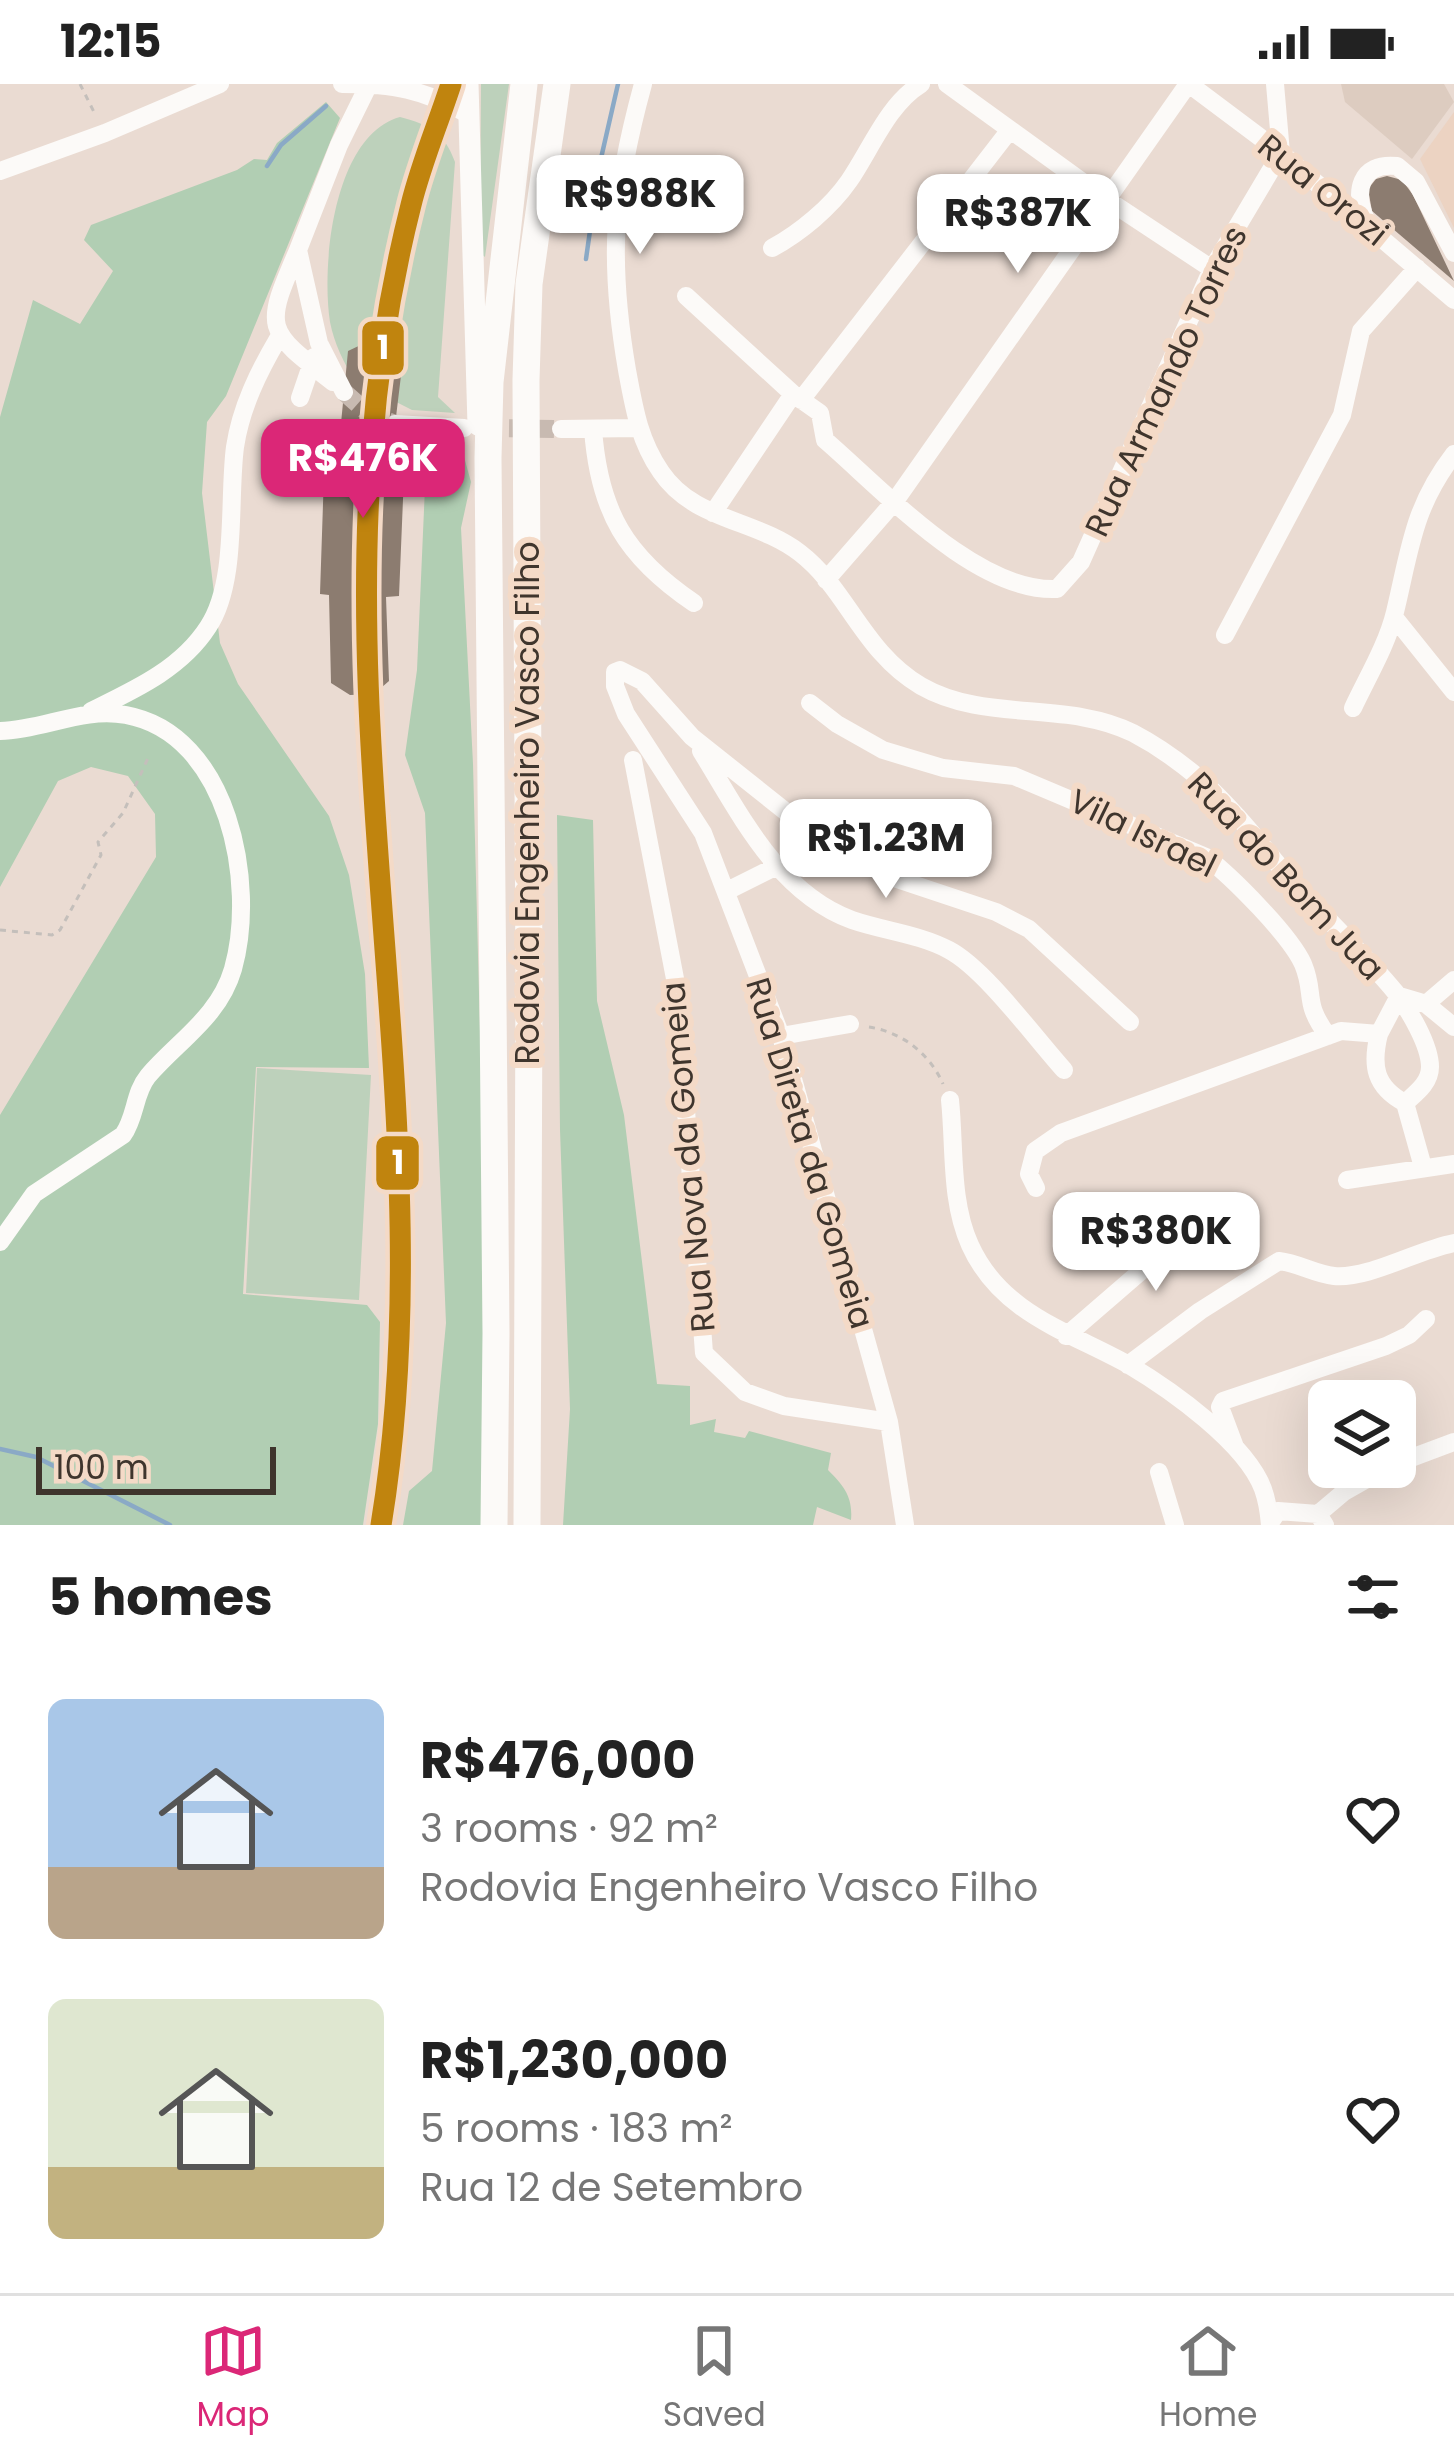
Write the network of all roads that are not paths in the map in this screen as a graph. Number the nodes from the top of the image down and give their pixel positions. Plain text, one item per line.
1 (220, 84) edge
2 (341, 84) edge
3 (391, 84) edge
4 (468, 84) edge
5 (524, 84) edge
6 (557, 84) edge
7 (572, 84) edge
8 (643, 84) edge
9 (947, 84) edge
10 (1189, 84) edge
11 (1275, 84) edge
12 (908, 87) edge
13 (366, 90) edge
14 (468, 114) junction
15 (1009, 131) junction
16 (1281, 153) junction
17 (544, 164) junction
18 (0, 171) edge
19 (1106, 199) junction
20 (1369, 225) junction
21 (772, 248) dead end
22 (298, 250) junction
23 (1454, 253) edge
24 (1417, 268) junction
25 (1212, 269) junction
26 (686, 296) dead end
27 (1454, 300) edge
28 (278, 337) junction
29 (319, 343) junction
30 (311, 365) junction
31 (798, 397) junction
32 (300, 398) dead end
33 (395, 424) tunnel mouth
34 (464, 428) tunnel mouth
35 (637, 428) junction
36 (561, 429) tunnel mouth
37 (593, 429) junction
38 (1454, 454) edge
39 (895, 501) junction
40 (712, 513) junction
41 (489, 541) junction
42 (826, 580) junction
43 (694, 603) dead end
44 (1394, 617) junction
45 (1225, 635) dead end
46 (1454, 692) edge
47 (810, 703) dead end
48 (1353, 709) dead end
49 (91, 712) junction
50 (0, 731) edge
51 (692, 737) junction
52 (633, 760) dead end
53 (777, 866) junction
54 (733, 888) dead end
55 (1454, 980) edge
56 (1399, 997) junction
57 (1426, 1004) junction
58 (1130, 1022) dead end
59 (850, 1024) road end
60 (1454, 1027) edge
61 (1379, 1034) junction
62 (781, 1036) junction
63 (1328, 1036) junction
64 (1064, 1070) dead end
65 (950, 1100) road end
66 (1405, 1103) junction
67 (1454, 1164) edge
68 (1423, 1167) junction
69 (1347, 1180) dead end
70 (1036, 1188) dead end
71 (1226, 1221) dead end
72 (0, 1242) edge
73 (1454, 1243) edge
74 (1426, 1319) dead end
75 (1066, 1336) junction
76 (1128, 1365) junction
77 (889, 1423) junction
78 (1454, 1442) edge
79 (1236, 1448) junction
80 (1416, 1456) edge
81 (1159, 1472) dead end
82 (1351, 1488) edge
83 (1321, 1520) edge
84 (1270, 1524) edge
85 (494, 1525) edge
86 (527, 1525) edge
87 (905, 1525) edge
88 (1175, 1525) edge

1 - 18 street
2 - 13 street
3 - 13 street
3 - 14 street
4 - 14 main road
5 - 41 highway, Rodovia Engenheiro Vasco Filho
6 - 17 highway, Rodovia Engenheiro Vasco Filho
7 - 17 main road
8 - 35 street, Rua do Bom Jua
9 - 15 street
10 - 16 street, Rua Orozi
10 - 19 street
11 - 16 street
12 - 21 street
13 - 22 street
14 - 41 main road
15 - 19 street
15 - 31 street
16 - 20 street, Rua Orozi
16 - 25 street, Rua Armando Torres
17 - 86 highway, Rodovia Engenheiro Vasco Filho
19 - 25 street
19 - 39 street
20 - 23 street
20 - 24 street, Rua Orozi
22 - 28 street
22 - 29 street
24 - 27 street, Rua Orozi
24 - 45 street
25 - 39 street, Rua Armando Torres
26 - 31 street
28 - 30 street
28 - 49 street
29 - 30 street
29 - 30 street
30 - 32 street
31 - 39 street
31 - 40 street
33 - 34 street
35 - 37 street
35 - 40 street, Rua do Bom Jua
36 - 37 street
37 - 43 street
38 - 44 street
39 - 42 street
40 - 42 street, Rua do Bom Jua
41 - 85 highway, Rodovia Engenheiro Vasco Filho
42 - 56 street, Rua do Bom Jua
44 - 46 street
44 - 48 street
47 - 63 street, Vila Israel
49 - 50 street
49 - 72 street
51 - 53 street
51 - 58 street
51 - 62 street, Rua Direta da Gomeia
52 - 77 street, Rua Nova da Gomeia
53 - 54 street
53 - 64 street
55 - 57 street
56 - 57 street
56 - 61 street
56 - 66 street, Rua do Bom Jua
57 - 60 street
59 - 62 street
61 - 63 street
61 - 66 street
62 - 77 street, Rua Direta da Gomeia
63 - 70 street
65 - 75 street
66 - 68 street
67 - 68 street
68 - 69 street
71 - 75 street
73 - 76 street
74 - 79 street
75 - 76 street
76 - 79 street
77 - 87 street, Rua Direta da Gomeia
78 - 80 street
79 - 84 street
81 - 88 street
82 - 83 street
83 - 84 street

